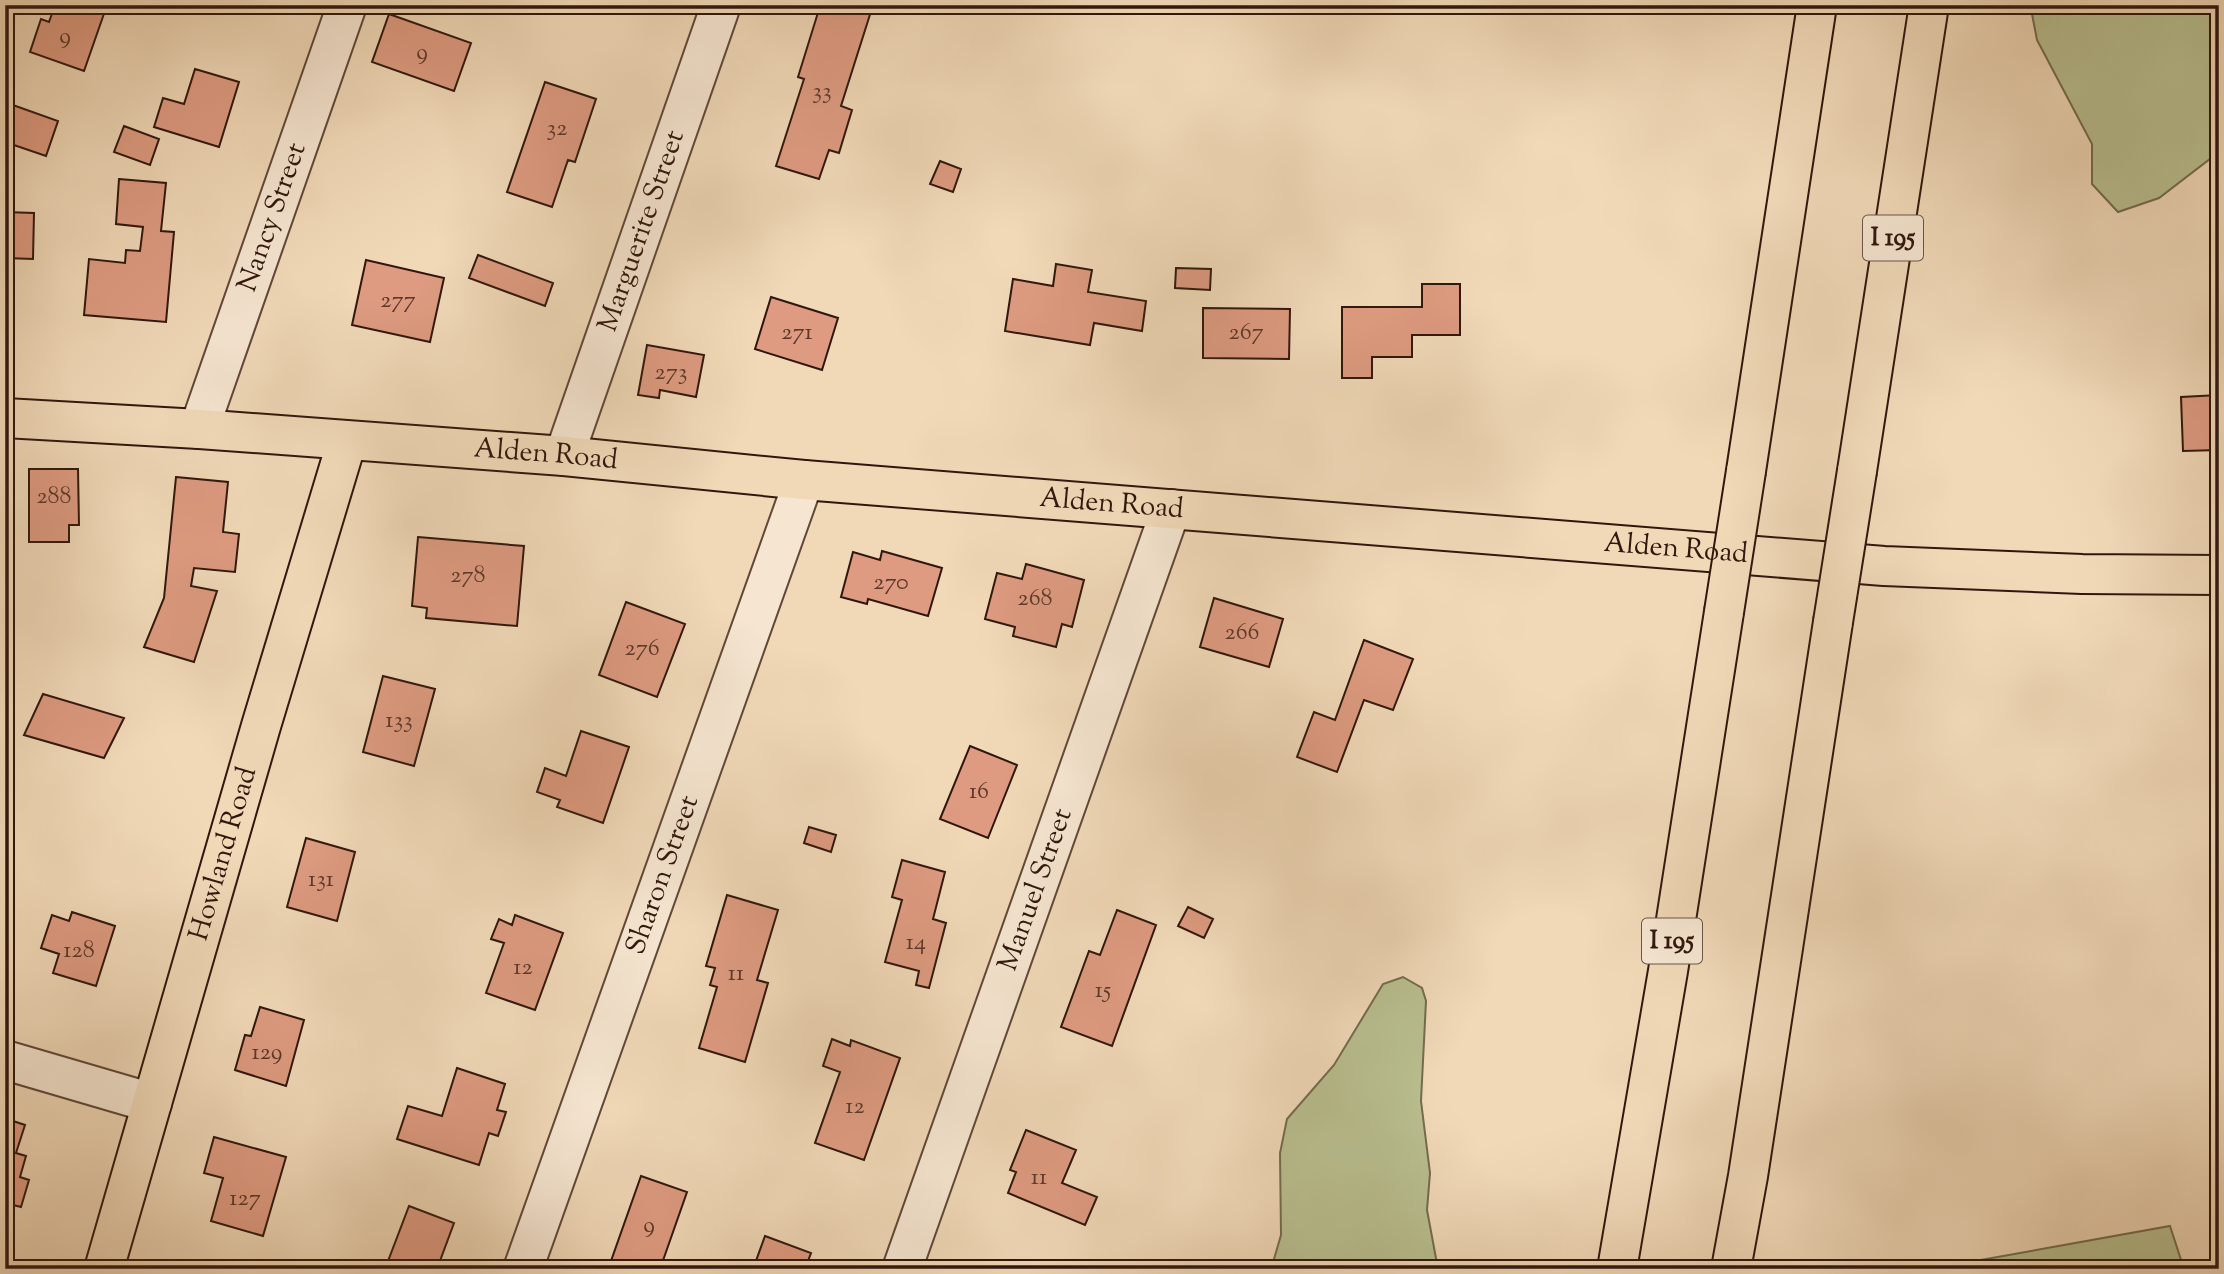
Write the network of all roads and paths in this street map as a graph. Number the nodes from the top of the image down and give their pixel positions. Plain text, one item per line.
1 (347, 5) edge
2 (721, 5) edge
3 (1817, 5) edge
4 (1929, 5) edge
5 (5, 418) edge
6 (199, 429) junction
7 (347, 441) junction
8 (564, 456) junction
9 (804, 480) junction
10 (1171, 509) junction
11 (2219, 575) edge
12 (5, 1060) edge
13 (152, 1103) junction
14 (104, 1269) edge
15 (523, 1269) edge
16 (902, 1269) edge
17 (1617, 1269) edge
18 (1731, 1269) edge

1 - 6 street, Nancy Street
2 - 8 street, Marguerite Street
3 - 17 main road, I 195, bridge
4 - 18 main road, I 195, bridge
5 - 6 main road, Alden Road
6 - 7 main road, Alden Road
7 - 8 main road, Alden Road
7 - 13 main road, Howland Road
8 - 9 main road, Alden Road
9 - 10 main road, Alden Road
9 - 15 street, Sharon Street
10 - 11 main road, Alden Road
10 - 16 street, Manuel Street
12 - 13 street
13 - 14 main road, Howland Road

